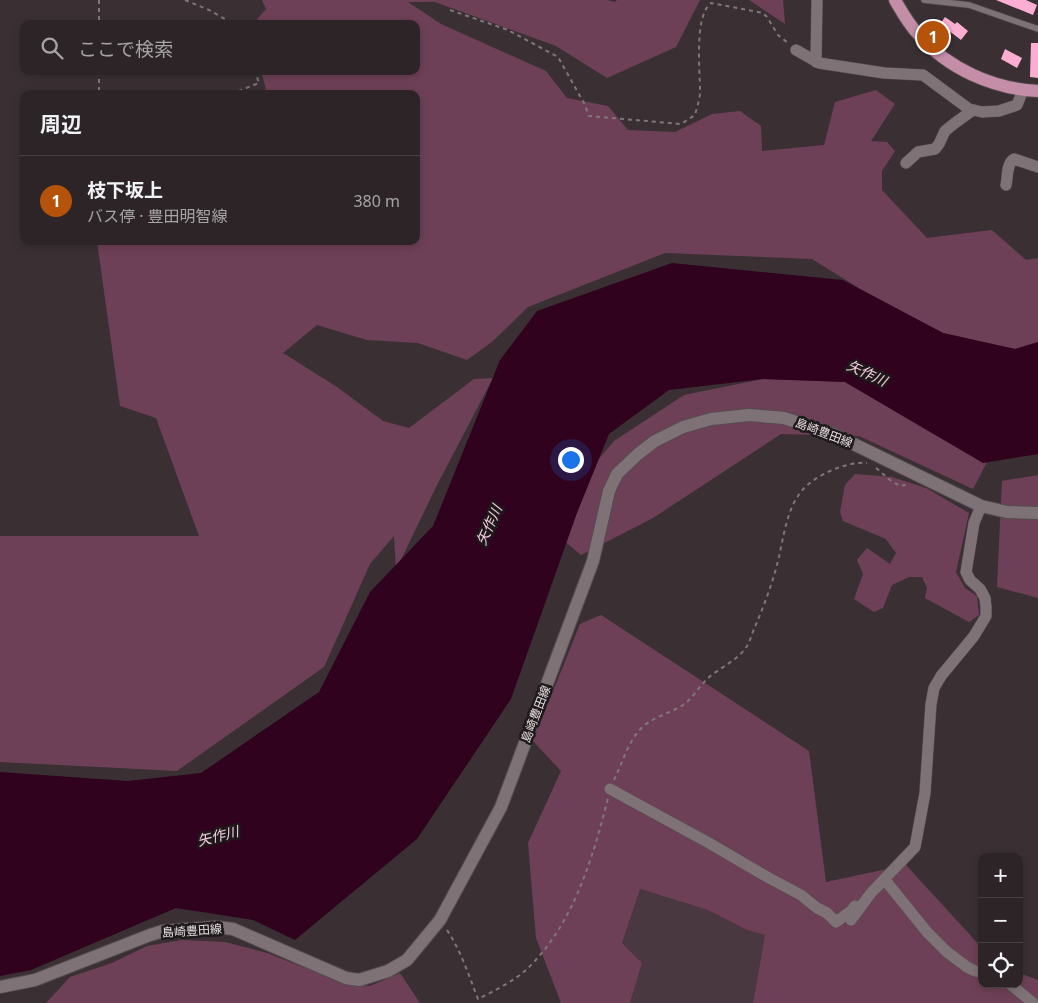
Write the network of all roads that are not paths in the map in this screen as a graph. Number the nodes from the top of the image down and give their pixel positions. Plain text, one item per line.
1 (817, 0) edge
2 (895, 0) edge
3 (924, 0) edge
4 (1038, 28) edge
5 (796, 50) road end
6 (816, 62) junction
7 (1024, 90) junction
8 (1038, 91) edge
9 (973, 110) junction
10 (906, 163) dead end
11 (1038, 167) edge
12 (1006, 185) dead end
13 (981, 506) junction
14 (1038, 513) edge
15 (610, 789) road end
16 (851, 920) dead end
17 (978, 971) edge
18 (0, 987) edge
19 (1015, 988) edge
20 (1033, 1003) edge

1 - 6 street
2 - 7 main road
3 - 4 lane
5 - 6 street
6 - 9 street
7 - 8 main road
7 - 9 street
9 - 10 street
11 - 12 street
13 - 14 main road, 島崎豊田線
13 - 16 street
13 - 18 main road, 島崎豊田線
15 - 17 street
19 - 20 street

